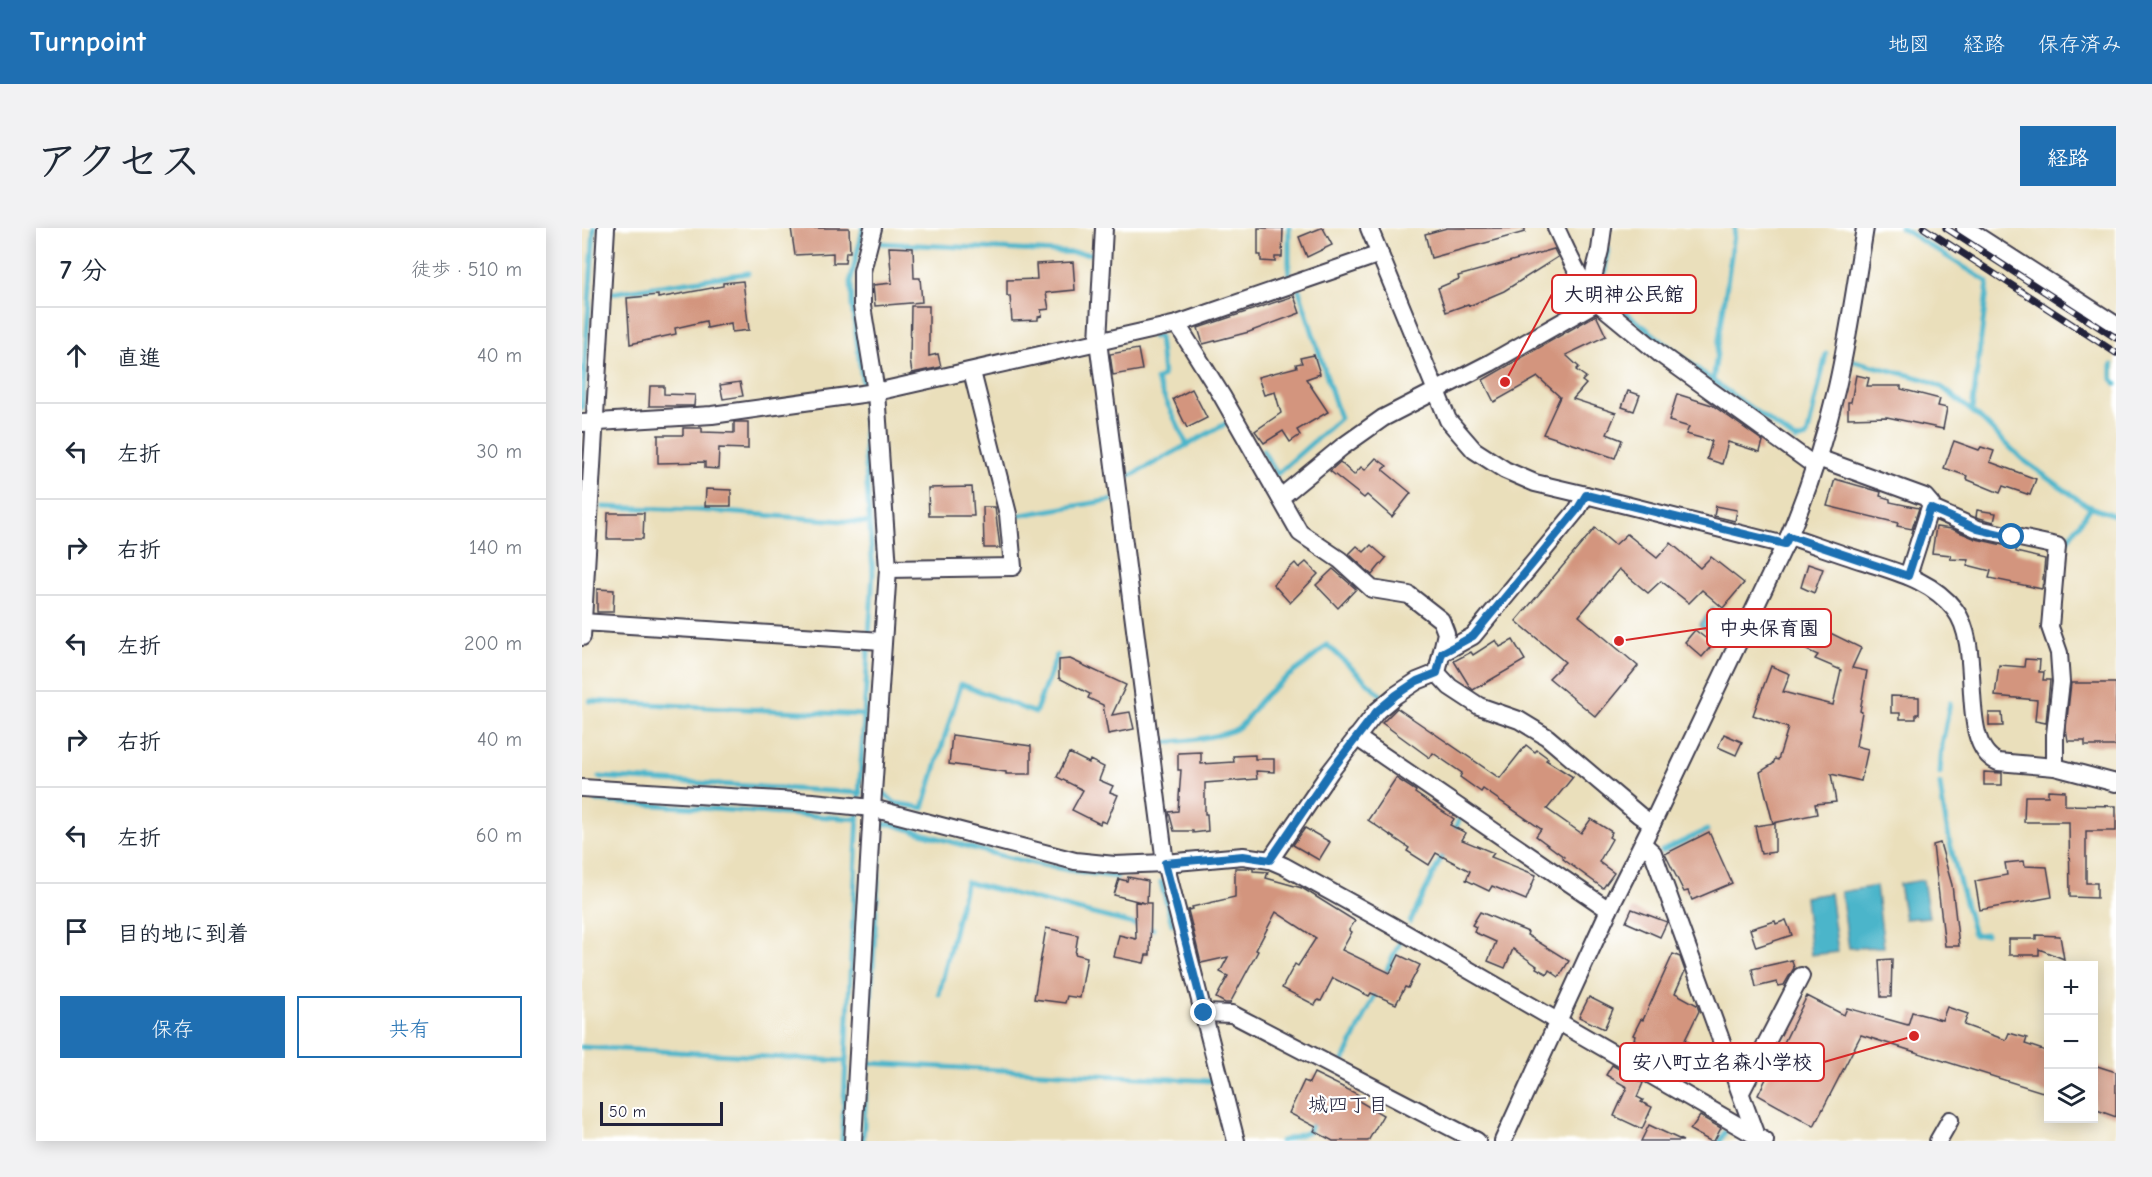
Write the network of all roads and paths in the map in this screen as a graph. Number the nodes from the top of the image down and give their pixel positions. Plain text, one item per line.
1 (606, 228) edge
2 (873, 228) edge
3 (1104, 228) edge
4 (1369, 228) edge
5 (1556, 228) edge
6 (1604, 228) edge
7 (1865, 228) edge
8 (1965, 228) edge
9 (1380, 254) junction
10 (1593, 297) junction
11 (1177, 324) junction
12 (2116, 325) edge
13 (1098, 341) junction
14 (972, 372) junction
15 (1436, 391) junction
16 (876, 393) junction
17 (589, 423) edge
18 (1816, 462) junction
19 (1586, 495) junction
20 (1281, 497) junction
21 (1930, 508) junction
22 (1787, 540) junction
23 (888, 569) junction
24 (1908, 576) junction
25 (582, 627) edge
26 (883, 640) junction
27 (1442, 653) junction
28 (1437, 673) junction
29 (1356, 737) junction
30 (2055, 767) junction
31 (2116, 783) edge
32 (582, 788) edge
33 (872, 808) junction
34 (1652, 824) junction
35 (1643, 844) junction
36 (1270, 860) junction
37 (1165, 863) junction
38 (1609, 910) junction
39 (1801, 976) dead end
40 (1204, 1013) junction
41 (1560, 1021) junction
42 (1741, 1092) junction
43 (1950, 1120) dead end
44 (1761, 1138) edge
45 (854, 1141) edge
46 (1236, 1141) edge
47 (1477, 1141) edge
48 (1503, 1141) edge
49 (1938, 1141) edge

1 - 17 street
2 - 16 street
3 - 13 street
4 - 9 street
5 - 10 street
6 - 10 street
7 - 18 street
8 - 12 street
9 - 11 street
9 - 15 street
10 - 15 street
10 - 18 street
11 - 13 street
11 - 20 street
13 - 14 street
13 - 37 street
14 - 16 street
14 - 23 street
15 - 19 street
15 - 20 street
16 - 17 street
16 - 23 street
17 - 25 street
18 - 21 street
18 - 22 street
19 - 22 street
19 - 27 street
20 - 27 street
21 - 24 street
21 - 30 street
22 - 24 street
22 - 34 street
23 - 26 street
24 - 30 street
25 - 26 street
26 - 33 street
27 - 28 street
28 - 29 street
28 - 34 street
29 - 36 street
29 - 38 street
30 - 31 street
32 - 33 street
33 - 37 street
33 - 45 street
34 - 35 street
35 - 38 street
35 - 42 street
36 - 37 street
36 - 41 street
37 - 40 street
38 - 41 street
39 - 42 street
40 - 46 street
40 - 47 street
41 - 44 street
41 - 48 street
42 - 44 street
43 - 49 street

